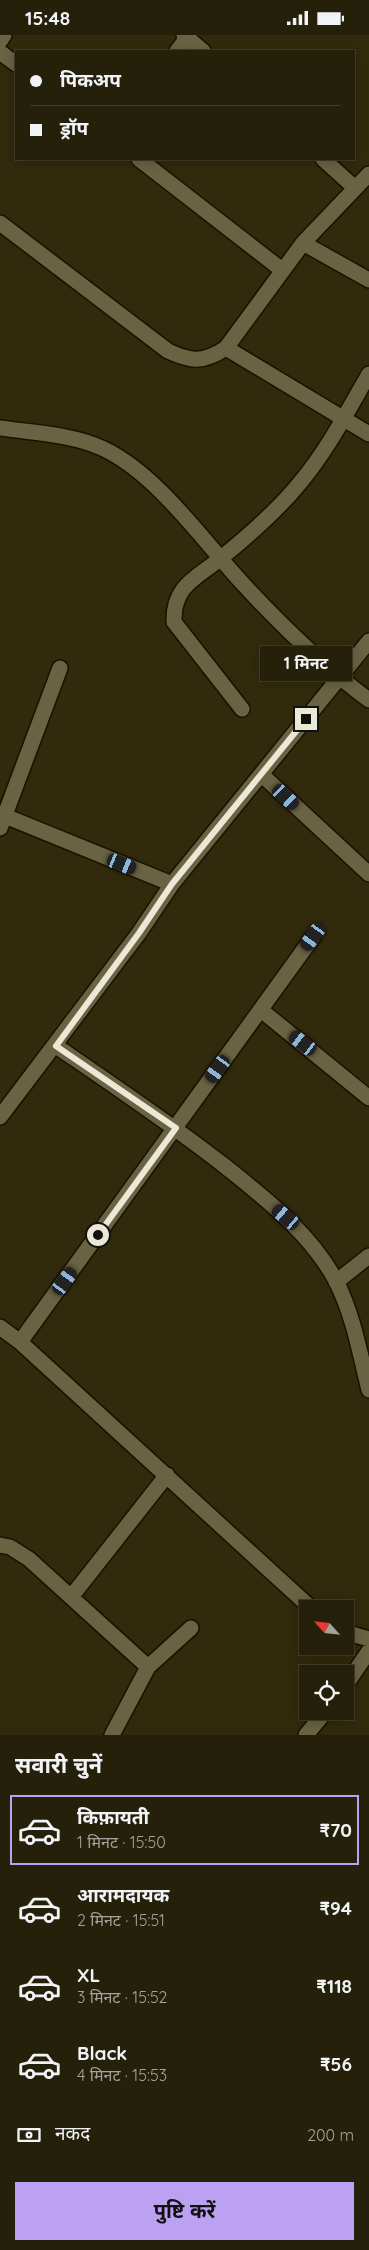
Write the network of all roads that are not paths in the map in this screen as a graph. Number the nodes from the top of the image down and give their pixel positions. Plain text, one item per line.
1 (4, 35) edge
2 (187, 36) edge
3 (0, 41) edge
4 (178, 50) edge
5 (201, 50) edge
6 (0, 52) edge
7 (15, 64) edge
8 (140, 160) edge
9 (323, 160) edge
10 (369, 174) edge
11 (355, 188) junction
12 (0, 223) edge
13 (303, 243) junction
14 (282, 270) junction
15 (369, 280) edge
16 (226, 348) junction
17 (369, 374) edge
18 (343, 418) junction
19 (0, 428) edge
20 (369, 434) edge
21 (220, 559) junction
22 (369, 641) edge
23 (60, 668) dead end
24 (340, 679) junction
25 (369, 700) edge
26 (242, 709) dead end
27 (261, 774) junction
28 (2, 819) edge
29 (369, 874) edge
30 (172, 884) junction
31 (313, 937) dead end
32 (261, 1009) junction
33 (56, 1046) junction
34 (369, 1098) edge
35 (3, 1107) edge
36 (176, 1128) junction
37 (369, 1256) edge
38 (336, 1282) junction
39 (0, 1327) edge
40 (20, 1342) junction
41 (369, 1390) edge
42 (167, 1475) junction
43 (0, 1545) edge
44 (71, 1597) junction
45 (302, 1600) edge
46 (191, 1628) dead end
47 (354, 1635) edge
48 (369, 1639) edge
49 (369, 1651) edge
50 (148, 1667) junction
51 (354, 1673) edge
52 (318, 1720) edge
53 (112, 1735) edge
54 (306, 1735) edge

1 - 3 street
2 - 4 street
2 - 5 street
6 - 7 street
8 - 14 street
9 - 11 street
10 - 11 street
11 - 13 street
12 - 16 street
13 - 14 street
13 - 15 street
14 - 16 street
16 - 18 street
17 - 18 street
18 - 20 street
18 - 21 street
19 - 21 street
21 - 24 street
21 - 26 street
22 - 24 street
23 - 28 street
24 - 25 street
24 - 27 street
27 - 29 street
27 - 30 street
28 - 30 street
30 - 33 street
31 - 32 street
32 - 34 street
32 - 36 street
33 - 35 street
33 - 36 street
36 - 38 street
36 - 40 street
37 - 38 street
38 - 41 street
39 - 40 street
40 - 42 street
42 - 44 street
42 - 45 street
43 - 44 street
44 - 50 street
46 - 50 street
47 - 48 street
49 - 51 street
50 - 53 street
52 - 54 street

